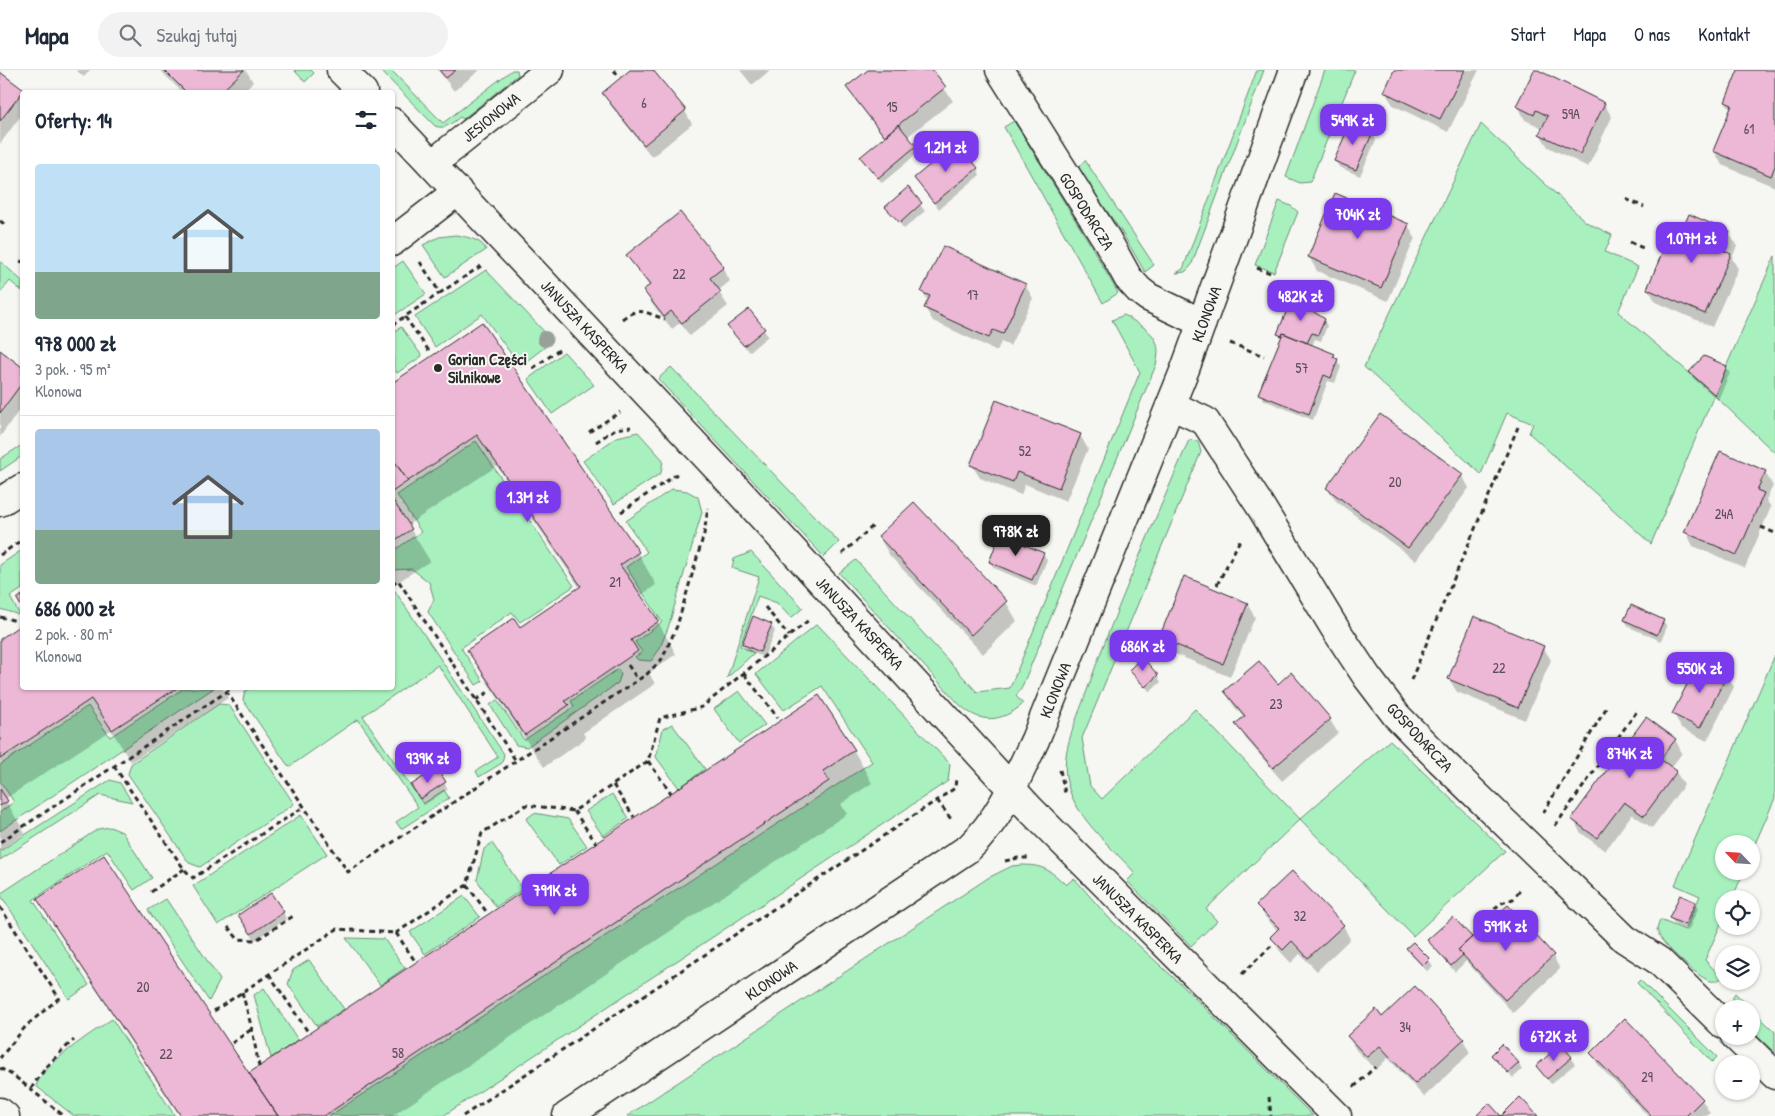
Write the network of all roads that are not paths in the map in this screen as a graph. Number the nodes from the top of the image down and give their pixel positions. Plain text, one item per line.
1 (341, 70) edge
2 (550, 70) edge
3 (1000, 70) edge
4 (1294, 70) edge
5 (362, 90) edge
6 (395, 125) edge
7 (432, 164) junction
8 (458, 191) junction
9 (398, 239) edge
10 (1212, 332) junction
11 (1171, 405) junction
12 (20, 489) edge
13 (0, 502) edge
14 (1012, 788) junction
15 (1715, 1015) edge
16 (1745, 1045) edge
17 (1775, 1074) edge
18 (0, 1112) edge
19 (5, 1116) edge
20 (567, 1116) edge
21 (1337, 1116) edge

1 - 5 street
2 - 7 street, JESIONOWA
3 - 10 street, GOSPODARCZA
4 - 10 street, KLONOWA
6 - 7 street, JANUSZA KASPERKA
7 - 8 street, JANUSZA KASPERKA
8 - 9 street
8 - 14 street, JANUSZA KASPERKA
10 - 11 street, KLONOWA
11 - 14 street, KLONOWA
11 - 15 street, GOSPODARCZA
12 - 13 street
14 - 20 street, KLONOWA
14 - 21 street, JANUSZA KASPERKA
16 - 17 street
18 - 19 street

